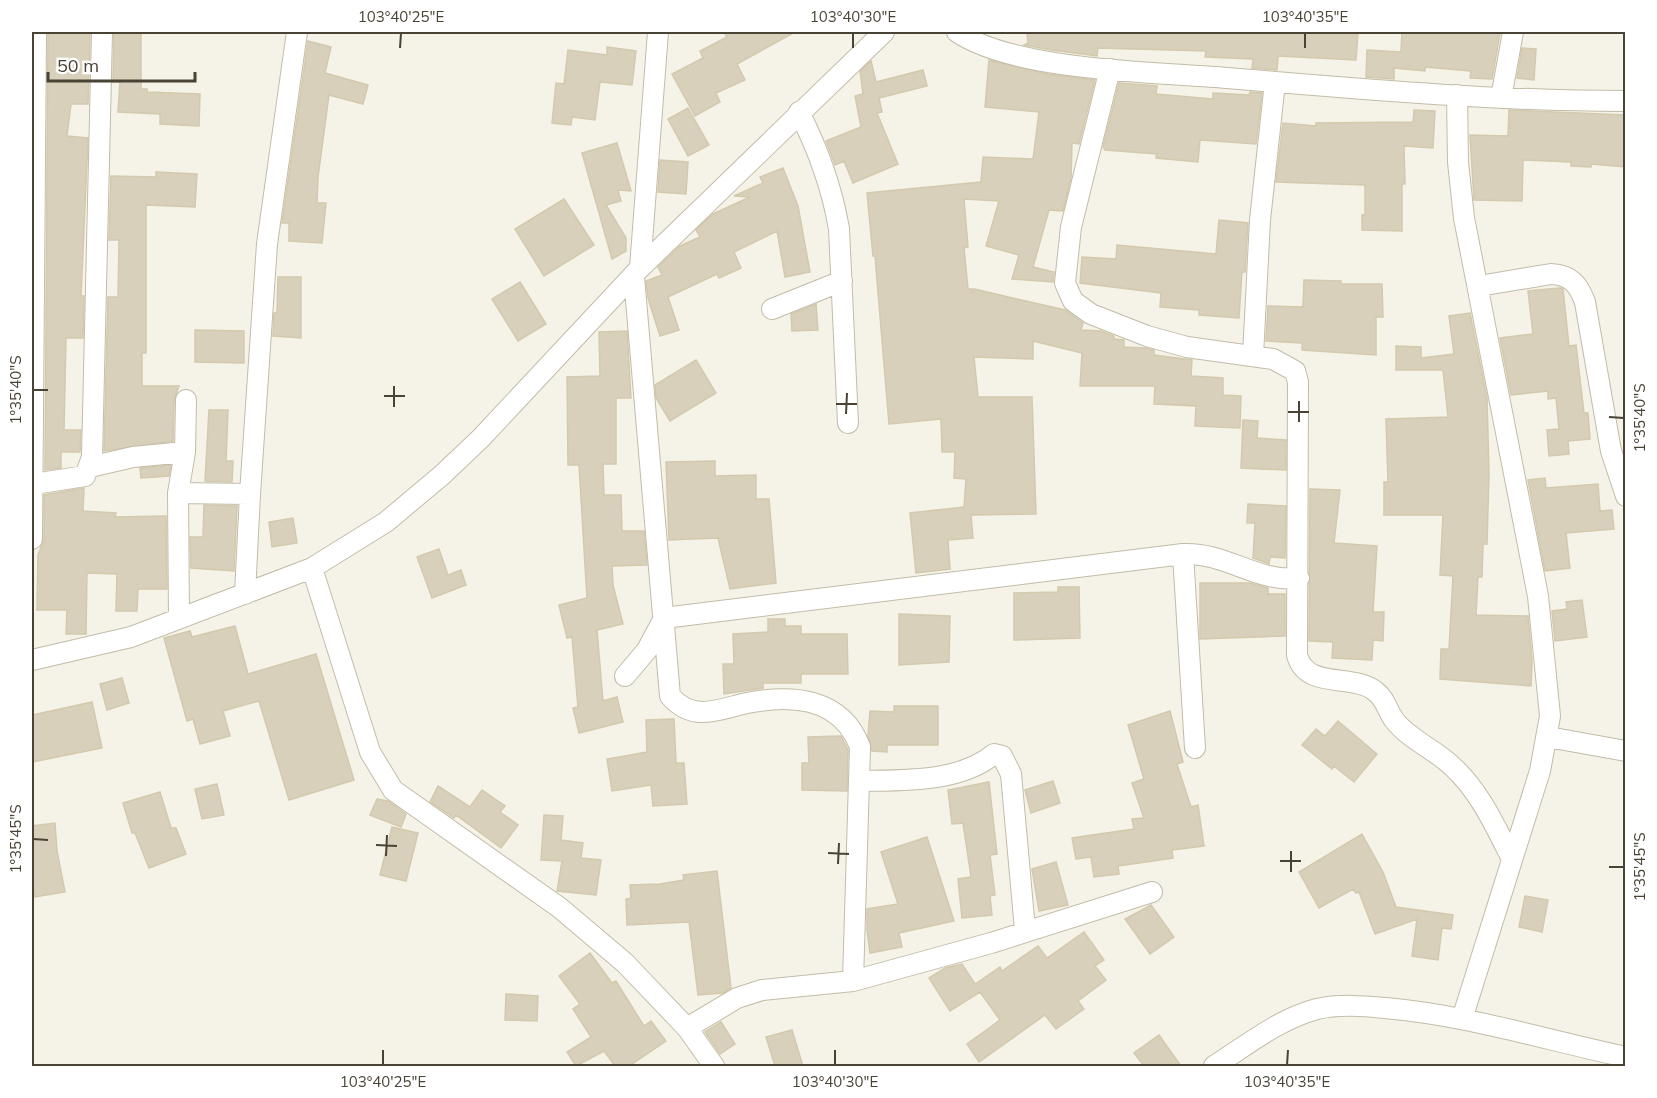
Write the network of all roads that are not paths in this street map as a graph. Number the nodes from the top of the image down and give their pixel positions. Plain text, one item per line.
1 (36, 32) edge
2 (102, 32) edge
3 (297, 32) edge
4 (658, 32) edge
5 (884, 32) edge
6 (957, 32) edge
7 (1513, 32) edge
8 (1110, 69) junction
9 (1275, 82) junction
10 (1457, 95) junction
11 (1501, 98) junction
12 (1626, 101) edge
13 (799, 112) junction
14 (637, 272) junction
15 (842, 281) junction
16 (1479, 286) junction
17 (772, 309) dead end
18 (1253, 356) junction
19 (186, 400) dead end
20 (848, 423) dead end
21 (185, 452) junction
22 (90, 467) junction
23 (33, 474) edge
24 (178, 494) junction
25 (250, 494) junction
26 (1626, 496) edge
27 (32, 539) edge
28 (1183, 554) junction
29 (312, 568) junction
30 (1299, 578) junction
31 (245, 594) junction
32 (179, 618) junction
33 (664, 618) junction
34 (32, 660) edge
35 (624, 676) dead end
36 (1548, 737) junction
37 (1195, 748) dead end
38 (1626, 751) edge
39 (859, 781) junction
40 (1512, 859) junction
41 (1152, 892) dead end
42 (1025, 930) junction
43 (853, 981) junction
44 (1462, 1018) junction
45 (687, 1028) junction
46 (1626, 1057) edge
47 (714, 1066) edge
48 (1214, 1066) edge

1 - 23 street
2 - 22 street
3 - 25 street
4 - 14 street
5 - 13 street
6 - 8 street
7 - 11 street
8 - 9 street
8 - 18 street
9 - 10 street
9 - 18 street
10 - 11 street
10 - 16 street
11 - 12 street
13 - 14 street
13 - 15 street
14 - 29 street
14 - 33 street
15 - 17 street
15 - 20 street
16 - 26 street
16 - 36 street
18 - 30 street
19 - 21 street
21 - 22 street
21 - 24 street
22 - 23 street
23 - 27 street
24 - 25 street
24 - 32 street
25 - 31 street
28 - 30 street
28 - 33 street
28 - 37 street
29 - 31 street
29 - 45 street
30 - 40 street
31 - 32 street
32 - 34 street
33 - 35 street
33 - 39 street
36 - 38 street
36 - 40 street
39 - 42 street
39 - 43 street
40 - 44 street
41 - 42 street
42 - 43 street
43 - 45 street
44 - 46 street
44 - 48 street
45 - 47 street

